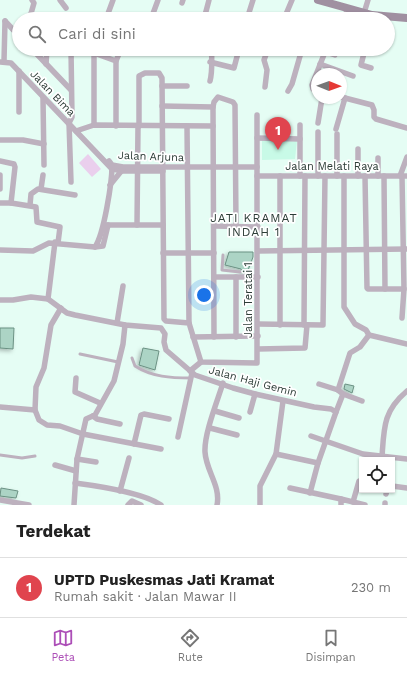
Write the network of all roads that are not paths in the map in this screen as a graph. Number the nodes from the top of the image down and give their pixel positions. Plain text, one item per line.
1 (32, 0) edge
2 (60, 0) edge
3 (113, 0) edge
4 (158, 0) edge
5 (209, 0) edge
6 (252, 0) edge
7 (292, 0) edge
8 (320, 0) edge
9 (368, 0) edge
10 (66, 8) dead end
11 (347, 10) joint
12 (31, 12) edge
13 (109, 12) edge
14 (154, 12) edge
15 (206, 12) edge
16 (249, 12) edge
17 (287, 12) edge
18 (358, 12) edge
19 (364, 12) edge
20 (395, 18) edge
21 (407, 18) edge
22 (12, 28) edge
23 (39, 56) edge
24 (46, 56) edge
25 (71, 56) edge
26 (95, 56) edge
27 (106, 56) edge
28 (118, 56) edge
29 (211, 56) edge
30 (237, 56) edge
31 (265, 56) edge
32 (300, 56) edge
33 (323, 56) edge
34 (363, 56) edge
35 (116, 61) junction
36 (2, 62) edge
37 (210, 62) junction
38 (46, 64) junction
39 (320, 64) junction
40 (318, 68) edge
41 (371, 68) dead end
42 (19, 71) junction
43 (353, 76) dead end
44 (210, 80) dead end
45 (162, 86) junction
46 (187, 86) dead end
47 (264, 88) dead end
48 (72, 90) junction
49 (288, 90) dead end
50 (44, 98) junction
51 (347, 98) edge
52 (321, 104) edge
53 (342, 104) edge
54 (162, 106) junction
55 (213, 107) junction
56 (19, 112) dead end
57 (257, 115) dead end
58 (318, 123) dead end
59 (94, 125) junction
60 (300, 125) dead end
61 (116, 126) junction
62 (138, 126) junction
63 (163, 126) junction
64 (187, 126) junction
65 (213, 126) junction
66 (280, 126) dead end
67 (74, 128) junction
68 (407, 128) edge
69 (318, 132) dead end
70 (257, 138) junction
71 (300, 138) junction
72 (280, 139) junction
73 (0, 140) edge
74 (44, 144) junction
75 (358, 149) dead end
76 (407, 157) edge
77 (378, 158) dead end
78 (0, 161) edge
79 (44, 165) dead end
80 (112, 167) junction
81 (188, 167) junction
82 (214, 167) junction
83 (236, 167) junction
84 (257, 167) junction
85 (123, 169) junction
86 (137, 169) junction
87 (163, 169) junction
88 (43, 174) dead end
89 (0, 175) edge
90 (257, 176) junction
91 (280, 176) junction
92 (302, 176) junction
93 (318, 176) junction
94 (325, 176) junction
95 (340, 176) junction
96 (358, 176) junction
97 (365, 176) junction
98 (381, 176) junction
99 (403, 176) edge
100 (70, 182) dead end
101 (110, 186) junction
102 (0, 189) edge
103 (42, 190) junction
104 (76, 195) dead end
105 (0, 203) edge
106 (11, 203) junction
107 (30, 206) junction
108 (105, 225) junction
109 (137, 225) junction
110 (163, 225) junction
111 (215, 226) junction
112 (236, 226) junction
113 (258, 227) junction
114 (56, 243) junction
115 (406, 249) edge
116 (0, 250) edge
117 (324, 250) junction
118 (343, 250) junction
119 (365, 250) junction
120 (384, 250) junction
121 (258, 251) junction
122 (279, 251) junction
123 (304, 251) junction
124 (163, 253) junction
125 (189, 253) junction
126 (214, 253) junction
127 (223, 255) dead end
128 (234, 274) junction
129 (214, 277) junction
130 (258, 277) junction
131 (123, 286) dead end
132 (385, 289) junction
133 (404, 289) junction
134 (48, 299) junction
135 (0, 300) edge
136 (61, 308) junction
137 (402, 318) dead end
138 (117, 323) junction
139 (189, 323) junction
140 (258, 324) junction
141 (125, 325) junction
142 (280, 325) junction
143 (306, 325) junction
144 (369, 335) junction
145 (258, 336) junction
146 (193, 337) junction
147 (214, 337) junction
148 (236, 337) junction
149 (407, 344) edge
150 (258, 349) junction
151 (80, 354) dead end
152 (132, 358) dead end
153 (118, 362) junction
154 (201, 362) junction
155 (191, 374) junction
156 (76, 378) dead end
157 (223, 384) junction
158 (319, 384) dead end
159 (407, 391) edge
160 (340, 392) junction
161 (256, 394) junction
162 (362, 400) dead end
163 (283, 401) junction
164 (100, 403) junction
165 (0, 407) edge
166 (35, 410) junction
167 (214, 412) junction
168 (250, 412) dead end
169 (336, 412) junction
170 (93, 416) junction
171 (239, 418) dead end
172 (169, 419) dead end
173 (120, 424) dead end
174 (210, 428) junction
175 (83, 434) junction
176 (237, 435) dead end
177 (311, 436) dead end
178 (178, 437) dead end
179 (327, 440) junction
180 (134, 444) junction
181 (161, 449) dead end
182 (276, 454) junction
183 (0, 455) edge
184 (35, 456) dead end
185 (382, 457) joint
186 (129, 458) dead end
187 (395, 458) edge
188 (77, 459) junction
189 (407, 459) edge
190 (96, 462) dead end
191 (318, 463) junction
192 (55, 465) dead end
193 (76, 471) junction
194 (75, 483) junction
195 (359, 486) edge
196 (395, 486) edge
197 (290, 488) dead end
198 (407, 488) edge
199 (120, 491) junction
200 (310, 493) junction
201 (0, 500) edge
202 (341, 502) edge
203 (353, 502) junction
204 (29, 505) edge
205 (74, 505) edge
206 (128, 505) edge
207 (142, 505) edge
208 (161, 505) edge
209 (217, 505) edge
210 (260, 505) edge
211 (365, 505) edge

1 - 12 street
2 - 10 street
3 - 13 street
4 - 14 street
5 - 15 street
6 - 16 street
7 - 17 street
8 - 11 street
9 - 19 street
11 - 18 street
20 - 21 street
22 - 36 street
23 - 38 street
24 - 38 street
25 - 48 street
26 - 59 street
27 - 35 street
28 - 35 street
29 - 37 street
30 - 37 street
31 - 47 street
32 - 49 street
33 - 39 street
34 - 41 street
35 - 61 street
36 - 42 street, Jalan Bima
37 - 44 street
38 - 48 street
39 - 40 street
39 - 43 street
42 - 50 street, Jalan Bima
42 - 56 street
45 - 46 street
45 - 54 street
45 - 62 street
48 - 67 street
50 - 67 street, Jalan Bima
50 - 74 street
51 - 68 street
52 - 58 street
53 - 95 street
54 - 55 street
54 - 63 street
55 - 65 street
55 - 83 street
57 - 70 street, Jalan Teratai 1
59 - 61 street
59 - 67 street
60 - 71 street
61 - 62 street
62 - 63 street
62 - 86 street
63 - 64 street
63 - 87 street
64 - 65 street
64 - 81 street
65 - 82 street
66 - 72 street
67 - 80 street, Jalan Arjuna
67 - 100 street
69 - 93 street
70 - 72 street
70 - 84 street, Jalan Teratai 1
71 - 72 street
71 - 92 street
73 - 74 street
74 - 79 street
75 - 96 street
76 - 99 street
77 - 98 street
78 - 106 street
80 - 85 street, Jalan Arjuna
80 - 101 street
81 - 82 street, Jalan Arjuna
81 - 87 street, Jalan Arjuna
81 - 125 street
82 - 83 street, Jalan Arjuna
82 - 111 street
83 - 84 street, Jalan Arjuna
83 - 112 street
84 - 90 street, Jalan Teratai 1
85 - 86 street, Jalan Arjuna
85 - 101 street
86 - 87 street, Jalan Arjuna
86 - 109 street
87 - 110 street
88 - 103 street
89 - 102 street
90 - 91 street, Jalan Melati Raya
90 - 113 street, Jalan Teratai 1
91 - 92 street, Jalan Melati Raya
91 - 122 street
92 - 93 street, Jalan Melati Raya
92 - 123 street
93 - 94 street, Jalan Melati Raya
94 - 95 street, Jalan Melati Raya
94 - 117 street
95 - 96 street, Jalan Melati Raya
95 - 118 street
96 - 97 street, Jalan Melati Raya
97 - 98 street, Jalan Melati Raya
97 - 119 street
98 - 99 street, Jalan Melati Raya
98 - 120 street
99 - 115 street
101 - 108 street
103 - 104 street
103 - 107 street
105 - 106 street
106 - 107 street
107 - 114 street
108 - 109 street
108 - 114 street
109 - 110 street
110 - 124 street
111 - 112 street
111 - 126 street
112 - 113 street
113 - 121 street, Jalan Teratai 1
114 - 116 street
114 - 134 street
115 - 120 street
115 - 133 street
117 - 118 street
117 - 123 street
117 - 143 street
118 - 119 street
118 - 144 street
119 - 120 street
119 - 132 street
120 - 132 street
121 - 122 street
121 - 130 street, Jalan Teratai 1
122 - 123 street
122 - 142 street
123 - 143 street
124 - 125 street
124 - 139 street
125 - 126 street
125 - 139 street
126 - 129 street
127 - 128 lane
128 - 129 street
128 - 130 street
128 - 148 street
129 - 147 street
130 - 140 street, Jalan Teratai 1
131 - 138 street
132 - 133 street
133 - 137 street
134 - 135 street, Jalan Haji Gemin
134 - 136 street, Jalan Haji Gemin
136 - 138 street, Jalan Haji Gemin
136 - 166 street
138 - 141 street, Jalan Haji Gemin
139 - 146 street
140 - 142 street
140 - 145 street, Jalan Teratai 1
141 - 153 street
141 - 155 street, Jalan Haji Gemin
142 - 143 street
143 - 150 street
144 - 149 street
144 - 160 street
145 - 148 street
145 - 150 street, Jalan Teratai 1
146 - 147 street
146 - 154 street
147 - 148 street
150 - 154 street
151 - 153 lane
152 - 155 lane
153 - 164 street
154 - 155 street
155 - 157 street, Jalan Haji Gemin
155 - 178 street
156 - 164 street
157 - 161 street, Jalan Haji Gemin
157 - 167 street
158 - 160 street
159 - 185 street
160 - 162 street
160 - 169 street
161 - 163 street, Jalan Haji Gemin
161 - 168 street
163 - 169 street, Jalan Haji Gemin
163 - 182 street
164 - 170 street
165 - 166 street
166 - 175 street
167 - 171 street
167 - 174 street
169 - 179 street
170 - 173 street
170 - 175 street
172 - 180 street
174 - 176 street
174 - 209 street
175 - 180 street
175 - 188 street
177 - 179 street
179 - 185 street
179 - 191 street
180 - 181 street
182 - 191 street
182 - 210 street
183 - 184 lane
186 - 199 street
187 - 189 street
188 - 190 street
188 - 193 street
191 - 200 street
192 - 193 street
193 - 194 street
194 - 199 street
194 - 205 street
195 - 203 street
196 - 198 street
197 - 200 street
199 - 208 street
200 - 202 street
201 - 204 street
202 - 203 street
203 - 211 street
206 - 207 street

